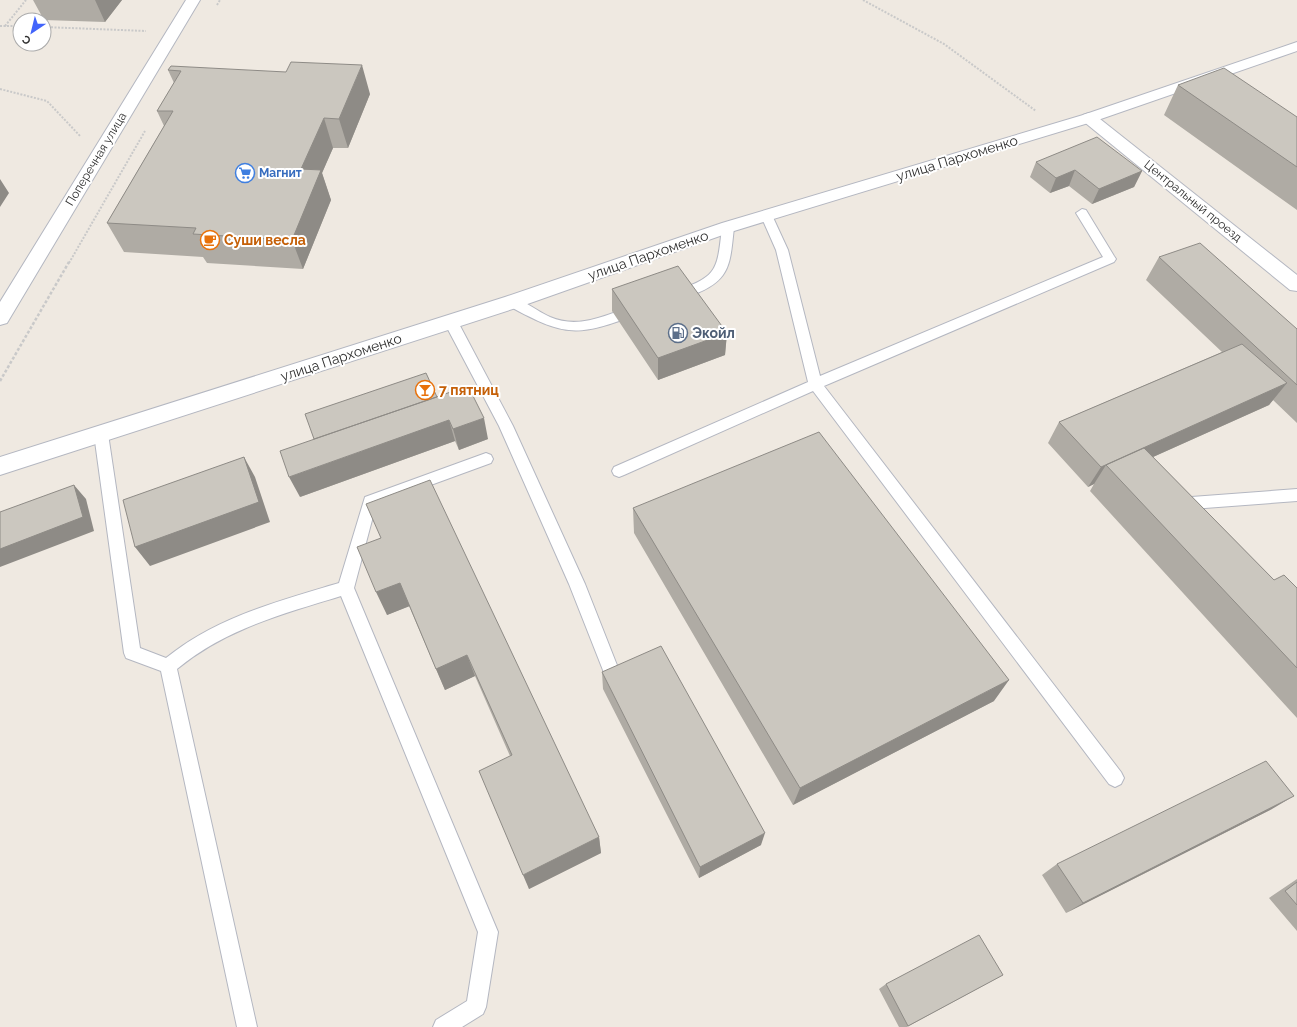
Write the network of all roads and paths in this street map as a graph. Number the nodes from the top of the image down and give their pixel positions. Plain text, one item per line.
1 (26, 0) edge
2 (193, 0) edge
3 (220, 0) edge
4 (863, 0) edge
5 (216, 7) dead end
6 (0, 26) edge
7 (5, 26) junction
8 (12, 26) edge
9 (52, 27) edge
10 (146, 31) dead end
11 (1297, 46) edge
12 (0, 89) edge
13 (1089, 118) junction
14 (1059, 127) junction
15 (145, 131) dead end
16 (98, 156) junction
17 (1082, 213) dead end
18 (767, 216) junction
19 (728, 227) junction
20 (1297, 285) edge
21 (662, 301) edge
22 (512, 302) junction
23 (647, 306) edge
24 (0, 318) edge
25 (451, 322) junction
26 (0, 382) edge
27 (815, 384) junction
28 (101, 434) junction
29 (486, 459) dead end
30 (0, 466) edge
31 (619, 471) dead end
32 (1297, 495) edge
33 (1174, 504) edge
34 (346, 588) junction
35 (168, 666) junction
36 (616, 683) edge
37 (1115, 778) dead end
38 (247, 1027) edge
39 (443, 1027) edge

1 - 7 path
2 - 16 street, Поперечная улица
3 - 5 path
4 - 14 path
6 - 7 path
7 - 8 path
9 - 10 path
11 - 13 street, улица Пархоменко
12 - 16 path
13 - 14 street, улица Пархоменко
13 - 20 street, Центральный проезд
14 - 18 street, улица Пархоменко
15 - 26 path
16 - 24 street, Поперечная улица
17 - 27 lane
18 - 19 street, улица Пархоменко
18 - 27 lane
19 - 21 lane
19 - 22 street, улица Пархоменко
22 - 23 lane
22 - 25 street, улица Пархоменко
25 - 28 street, улица Пархоменко
25 - 36 lane
27 - 31 lane
27 - 37 lane
28 - 30 street, улица Пархоменко
28 - 35 lane
29 - 34 lane
32 - 33 lane
34 - 35 lane
34 - 39 lane
35 - 38 lane

